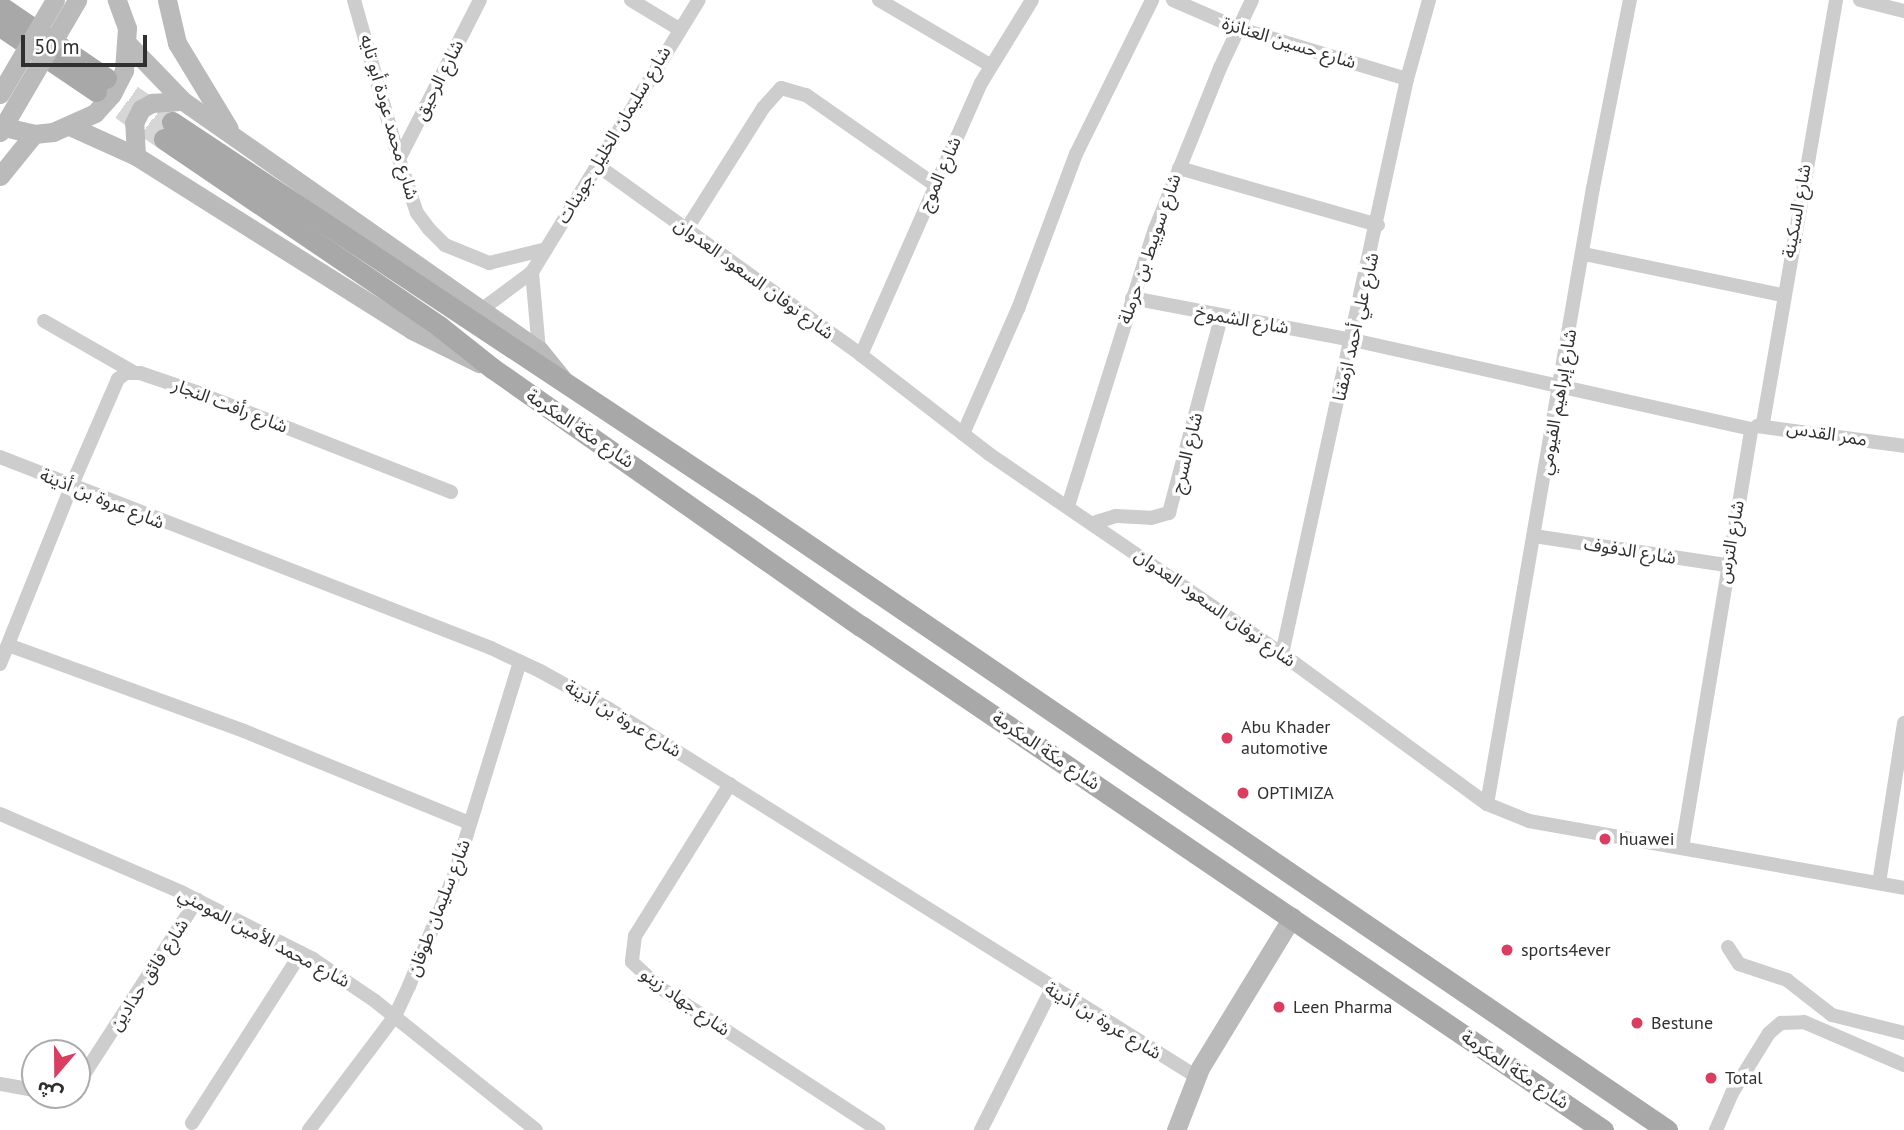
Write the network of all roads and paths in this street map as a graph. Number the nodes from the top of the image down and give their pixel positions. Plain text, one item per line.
1 (55, 0) edge
2 (77, 0) edge
3 (117, 0) edge
4 (134, 0) edge
5 (167, 0) edge
6 (354, 0) edge
7 (480, 0) edge
8 (631, 0) edge
9 (699, 0) edge
10 (879, 0) edge
11 (1032, 0) edge
12 (1152, 0) edge
13 (1172, 0) edge
14 (1252, 0) edge
15 (1429, 0) edge
16 (1630, 0) edge
17 (1836, 0) edge
18 (1860, 0) edge
19 (0, 6) edge
20 (1904, 11) edge
21 (0, 26) edge
22 (1237, 28) junction
23 (679, 29) junction
24 (128, 36) junction
25 (990, 65) junction
26 (1407, 79) junction
27 (0, 94) edge
28 (183, 101) junction
29 (0, 126) edge
30 (72, 127) junction
31 (0, 132) edge
32 (34, 134) junction
33 (236, 139) junction
34 (136, 156) junction
35 (399, 159) junction
36 (597, 165) junction
37 (1179, 168) junction
38 (0, 176) edge
39 (935, 185) junction
40 (1378, 225) junction
41 (687, 230) junction
42 (545, 249) junction
43 (1584, 254) junction
44 (532, 272) junction
45 (1782, 295) junction
46 (1132, 298) junction
47 (481, 310) junction
48 (1221, 317) junction
49 (44, 321) dead end
50 (1353, 340) junction
51 (539, 350) junction
52 (861, 355) junction
53 (492, 368) junction
54 (133, 372) junction
55 (564, 382) junction
56 (1561, 388) junction
57 (1757, 426) junction
58 (963, 435) junction
59 (1904, 446) edge
60 (0, 457) edge
61 (71, 486) junction
62 (451, 492) dead end
63 (1068, 506) junction
64 (1093, 523) junction
65 (1534, 536) junction
66 (1726, 565) junction
67 (8, 645) junction
68 (1282, 654) junction
69 (520, 662) junction
70 (0, 664) edge
71 (1904, 723) edge
72 (730, 784) junction
73 (1487, 804) junction
74 (0, 814) edge
75 (470, 823) junction
76 (1682, 848) junction
77 (1879, 883) junction
78 (1904, 888) edge
79 (197, 900) junction
80 (1292, 917) junction
81 (1728, 947) dead end
82 (301, 953) junction
83 (1051, 990) junction
84 (395, 1016) junction
85 (1904, 1032) edge
86 (91, 1063) edge
87 (1904, 1065) edge
88 (1197, 1077) junction
89 (0, 1084) edge
90 (21, 1088) edge
91 (192, 1123) dead end
92 (309, 1130) edge
93 (536, 1130) edge
94 (878, 1130) edge
95 (981, 1130) edge
96 (1176, 1130) edge
97 (1603, 1130) edge
98 (1667, 1130) edge
99 (1716, 1130) edge

1 - 27 street, bridge
2 - 31 street, bridge
3 - 24 street
4 - 24 street
5 - 33 street
6 - 35 street, شارع محمد عودة أبو تايه
7 - 35 street, شارع الرحيق
8 - 23 street
9 - 23 street, شارع سليمان الخليل جوينات
10 - 25 street
11 - 25 street, شارع الموج
12 - 58 street
13 - 22 street, شارع حسين العنانزة
14 - 22 street, شارع سويبط بن حرملة
15 - 26 street, شارع علي أحمد ازمقنا
16 - 43 street, شارع إبراهيم الفيومي
17 - 45 street, شارع السكينة
18 - 20 street
19 - 21 main road
22 - 26 street, شارع حسين العنانزة
22 - 37 street, شارع سويبط بن حرملة
23 - 36 street, شارع سليمان الخليل جوينات
24 - 28 street, شارع مكة المكرمة
24 - 30 street
25 - 39 street, شارع الموج
26 - 40 street, شارع علي أحمد ازمقنا
28 - 33 street, شارع مكة المكرمة
28 - 34 street
29 - 32 street
30 - 32 street
30 - 34 street, شارع مكة المكرمة
32 - 38 street
33 - 47 street, شارع مكة المكرمة
34 - 53 street, شارع مكة المكرمة
35 - 42 street, شارع محمد عودة أبو تايه
36 - 41 street, شارع نوفان السعود العدوان
36 - 42 street, شارع سليمان الخليل جوينات
37 - 40 street
37 - 46 street, شارع سويبط بن حرملة
39 - 41 street
39 - 52 street, شارع الموج
40 - 50 street, شارع علي أحمد ازمقنا
41 - 52 street, شارع نوفان السعود العدوان
42 - 44 street, شارع سليمان الخليل جوينات
43 - 45 street
43 - 56 street, شارع إبراهيم الفيومي
44 - 47 street, شارع سليمان الخليل جوينات
44 - 51 street
45 - 57 street, شارع السكينة
46 - 48 street, شارع الشموخ
46 - 63 street, شارع سويبط بن حرملة
47 - 51 street, شارع مكة المكرمة
48 - 50 street, شارع الشموخ
48 - 64 street, شارع السرج
49 - 54 street, شارع رأفت النجار
50 - 56 street, شارع الشموخ
50 - 68 street, شارع علي أحمد ازمقنا
51 - 55 street, شارع مكة المكرمة
52 - 58 street, شارع نوفان السعود العدوان
53 - 55 main road, شارع مكة المكرمة
53 - 80 main road, شارع مكة المكرمة
54 - 61 street
54 - 62 street, شارع رأفت النجار
55 - 98 main road, شارع مكة المكرمة
56 - 57 street
56 - 65 street, شارع إبراهيم الفيومي
57 - 59 street, ممر القدس
57 - 66 street, شارع الترس
58 - 63 street, شارع نوفان السعود العدوان
60 - 61 street, شارع عروة بن أذينة
61 - 67 street
61 - 69 street, شارع عروة بن أذينة
63 - 64 street, شارع نوفان السعود العدوان
64 - 68 street, شارع نوفان السعود العدوان
65 - 66 street, شارع الدفوف
65 - 73 street, شارع إبراهيم الفيومي
66 - 76 street, شارع الترس
67 - 70 street
67 - 75 street
68 - 73 street, شارع نوفان السعود العدوان
69 - 72 street, شارع عروة بن أذينة
69 - 75 street, شارع سليمان طوقان
71 - 77 street
72 - 83 street, شارع عروة بن أذينة
72 - 94 street, شارع جهاد زينو
73 - 76 street, شارع نوفان السعود العدوان
74 - 79 street, شارع محمد الأمين المومني
75 - 84 street, شارع سليمان طوقان
76 - 77 street, شارع نوفان السعود العدوان
77 - 78 street, شارع نوفان السعود العدوان
79 - 82 street, شارع محمد الأمين المومني
79 - 86 street, شارع فائق حدادين
80 - 88 street
80 - 97 main road, شارع مكة المكرمة
81 - 85 street
82 - 84 street, شارع محمد الأمين المومني
82 - 91 street
83 - 88 street, شارع عروة بن أذينة
83 - 95 street
84 - 92 street, شارع سليمان طوقان
84 - 93 street, شارع محمد الأمين المومني
87 - 99 street
88 - 96 street
89 - 90 street

